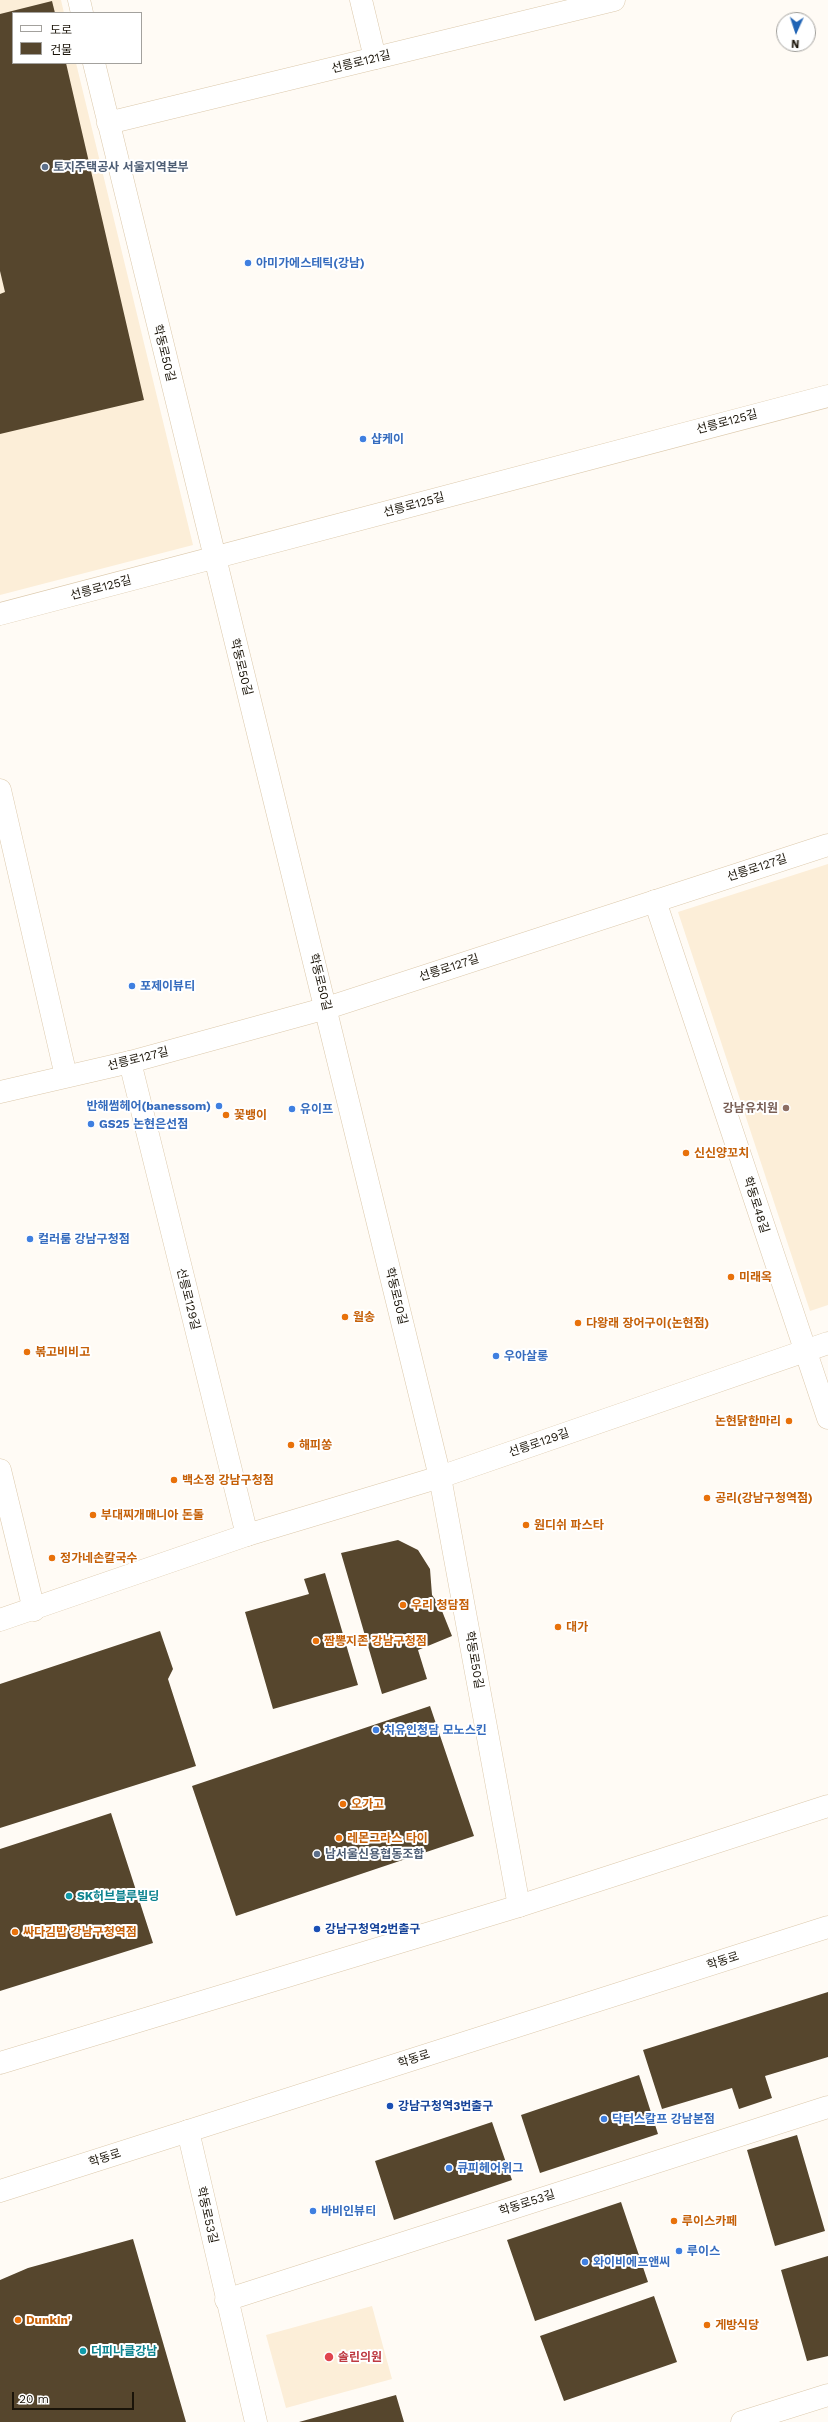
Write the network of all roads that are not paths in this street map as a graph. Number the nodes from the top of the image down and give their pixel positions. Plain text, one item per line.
1 (79, 0) edge
2 (361, 0) edge
3 (614, 0) edge
4 (82, 12) edge
5 (375, 58) junction
6 (94, 64) edge
7 (108, 123) junction
8 (828, 396) edge
9 (214, 558) junction
10 (0, 614) edge
11 (0, 790) edge
12 (828, 844) edge
13 (655, 901) junction
14 (326, 1008) junction
15 (130, 1062) junction
16 (66, 1076) junction
17 (0, 1092) edge
18 (828, 1343) edge
19 (805, 1351) junction
20 (828, 1418) edge
21 (0, 1470) edge
22 (440, 1477) junction
23 (247, 1535) junction
24 (34, 1610) junction
25 (0, 1620) edge
26 (828, 1806) edge
27 (519, 1906) junction
28 (828, 1927) edge
29 (0, 2063) edge
30 (828, 2107) edge
31 (188, 2131) junction
32 (0, 2191) edge
33 (226, 2300) junction
34 (828, 2395) edge
35 (256, 2422) edge
36 (742, 2422) edge

1 - 4 street
2 - 5 street
3 - 5 street, 선릉로121길
5 - 7 street, 선릉로121길
6 - 7 street, 학동로50길
7 - 9 street, 학동로50길
8 - 9 street, 선릉로125길
9 - 10 street, 선릉로125길
9 - 14 street, 학동로50길
11 - 16 street
12 - 13 street, 선릉로127길
13 - 14 street, 선릉로127길
13 - 19 street, 학동로48길
14 - 15 street, 선릉로127길
14 - 22 street, 학동로50길
15 - 16 street, 선릉로127길
15 - 23 street, 선릉로129길
16 - 17 street, 선릉로127길
18 - 19 street, 선릉로129길
19 - 20 street, 학동로48길
19 - 22 street, 선릉로129길
21 - 24 street
22 - 23 street, 선릉로129길
22 - 27 street, 학동로50길
23 - 24 street, 선릉로129길
24 - 25 street, 선릉로129길
26 - 27 street
27 - 29 street
28 - 31 street, 학동로
30 - 33 street, 학동로53길
31 - 32 street, 학동로
31 - 33 street, 학동로53길
33 - 35 street, 학동로53길
34 - 36 street

